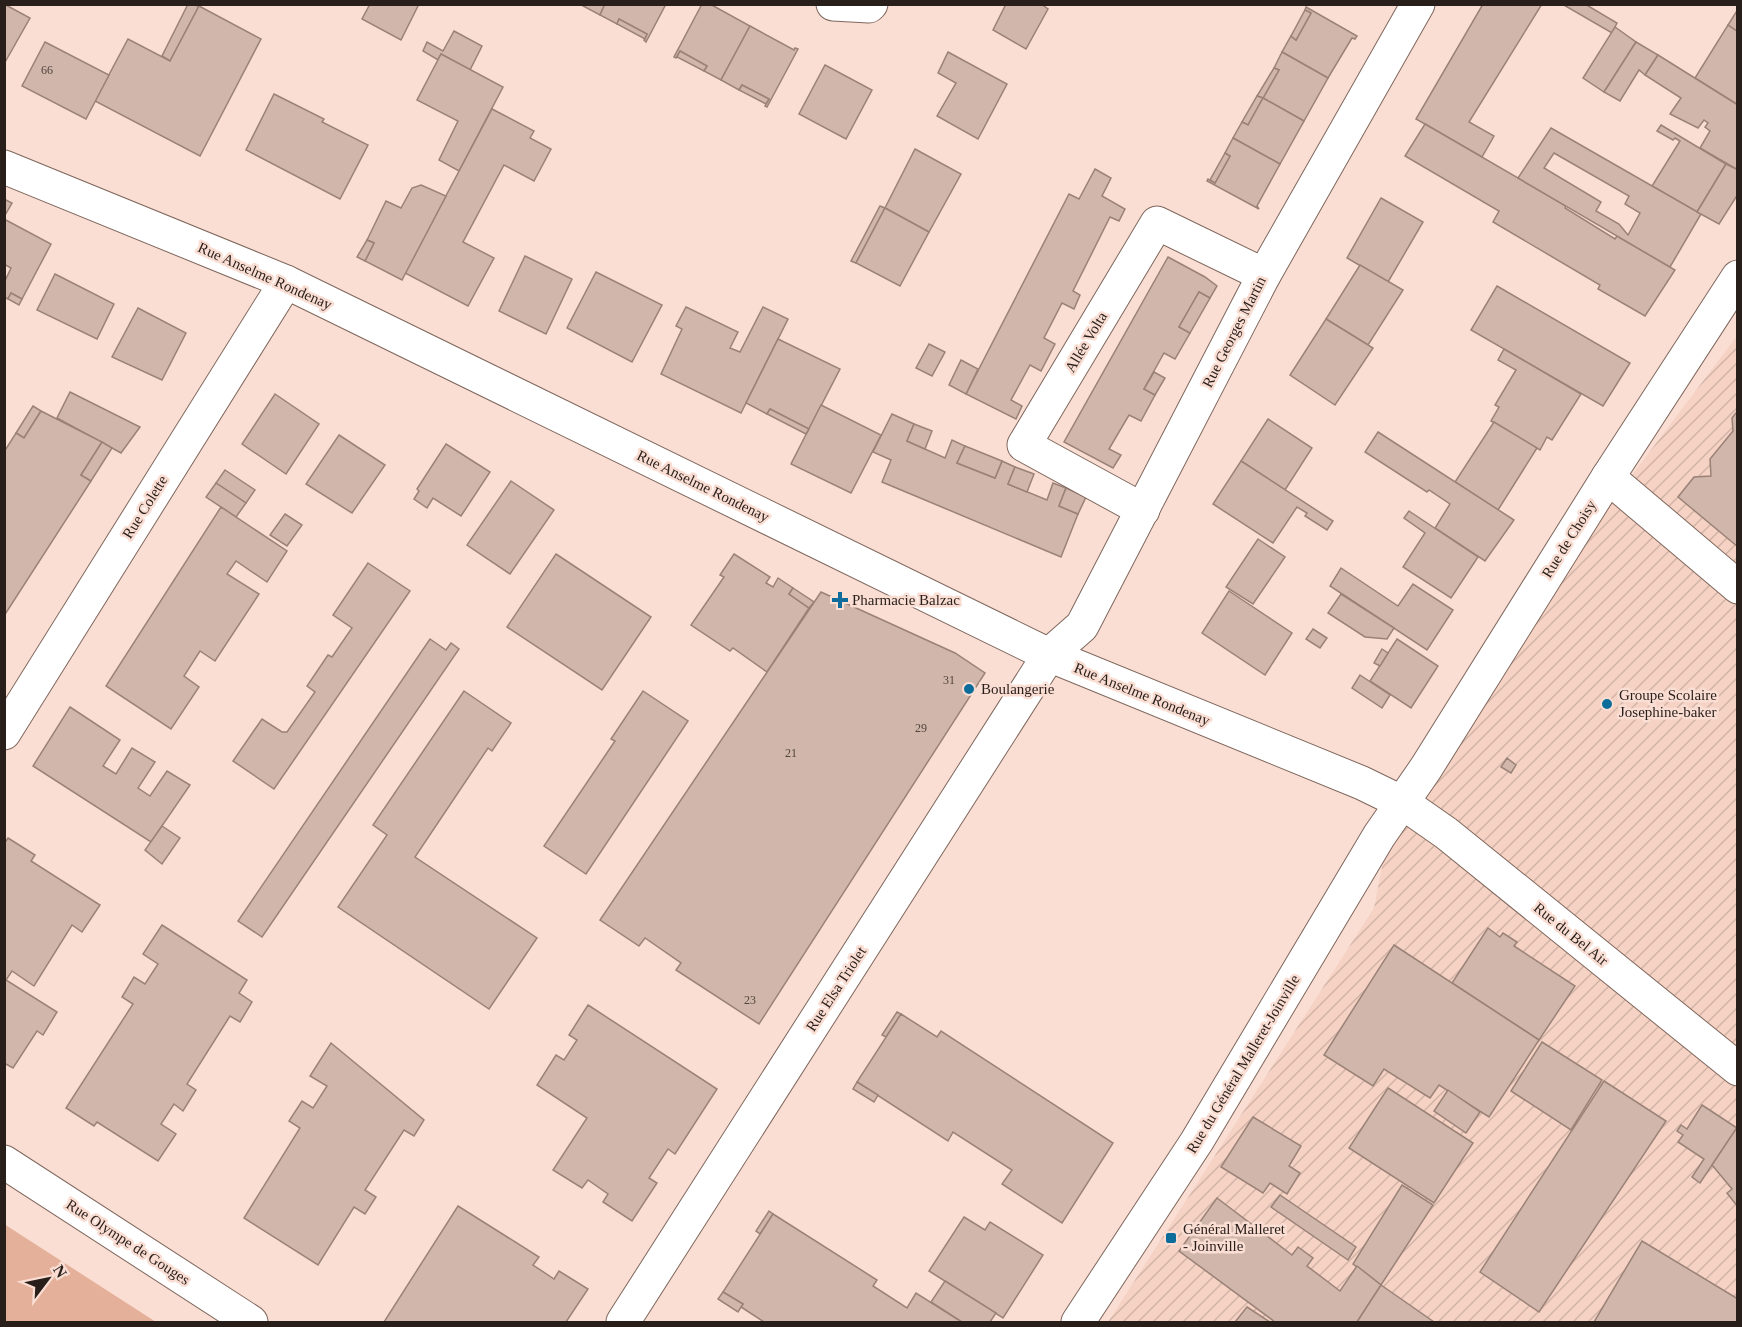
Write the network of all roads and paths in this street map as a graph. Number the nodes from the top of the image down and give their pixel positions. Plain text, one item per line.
1 (833, 4) edge
2 (872, 4) edge
3 (1418, 4) edge
4 (4, 167) edge
5 (1263, 275) junction
6 (1737, 277) edge
7 (286, 282) junction
8 (1608, 477) junction
9 (1143, 510) junction
10 (1737, 587) edge
11 (1049, 656) junction
12 (4, 732) edge
13 (1403, 803) junction
14 (1737, 1069) edge
15 (4, 1162) edge
16 (251, 1323) edge
17 (622, 1323) edge
18 (1078, 1323) edge

1 - 2 street
3 - 5 street, Rue Georges Martin
4 - 7 street, Rue Anselme Rondenay
5 - 9 street, Rue Georges Martin
5 - 9 street, Allée Volta
6 - 8 street, Rue de Choisy
7 - 11 street, Rue Anselme Rondenay
7 - 12 street, Rue Colette
8 - 10 street
8 - 13 street, Rue de Choisy
9 - 11 street, Rue Georges Martin
11 - 13 street, Rue Anselme Rondenay
11 - 17 street, Rue Elsa Triolet
13 - 14 street, Rue du Bel Air
13 - 18 street, Rue du Général Malleret-Joinville
15 - 16 street, Rue Olympe de Gouges

